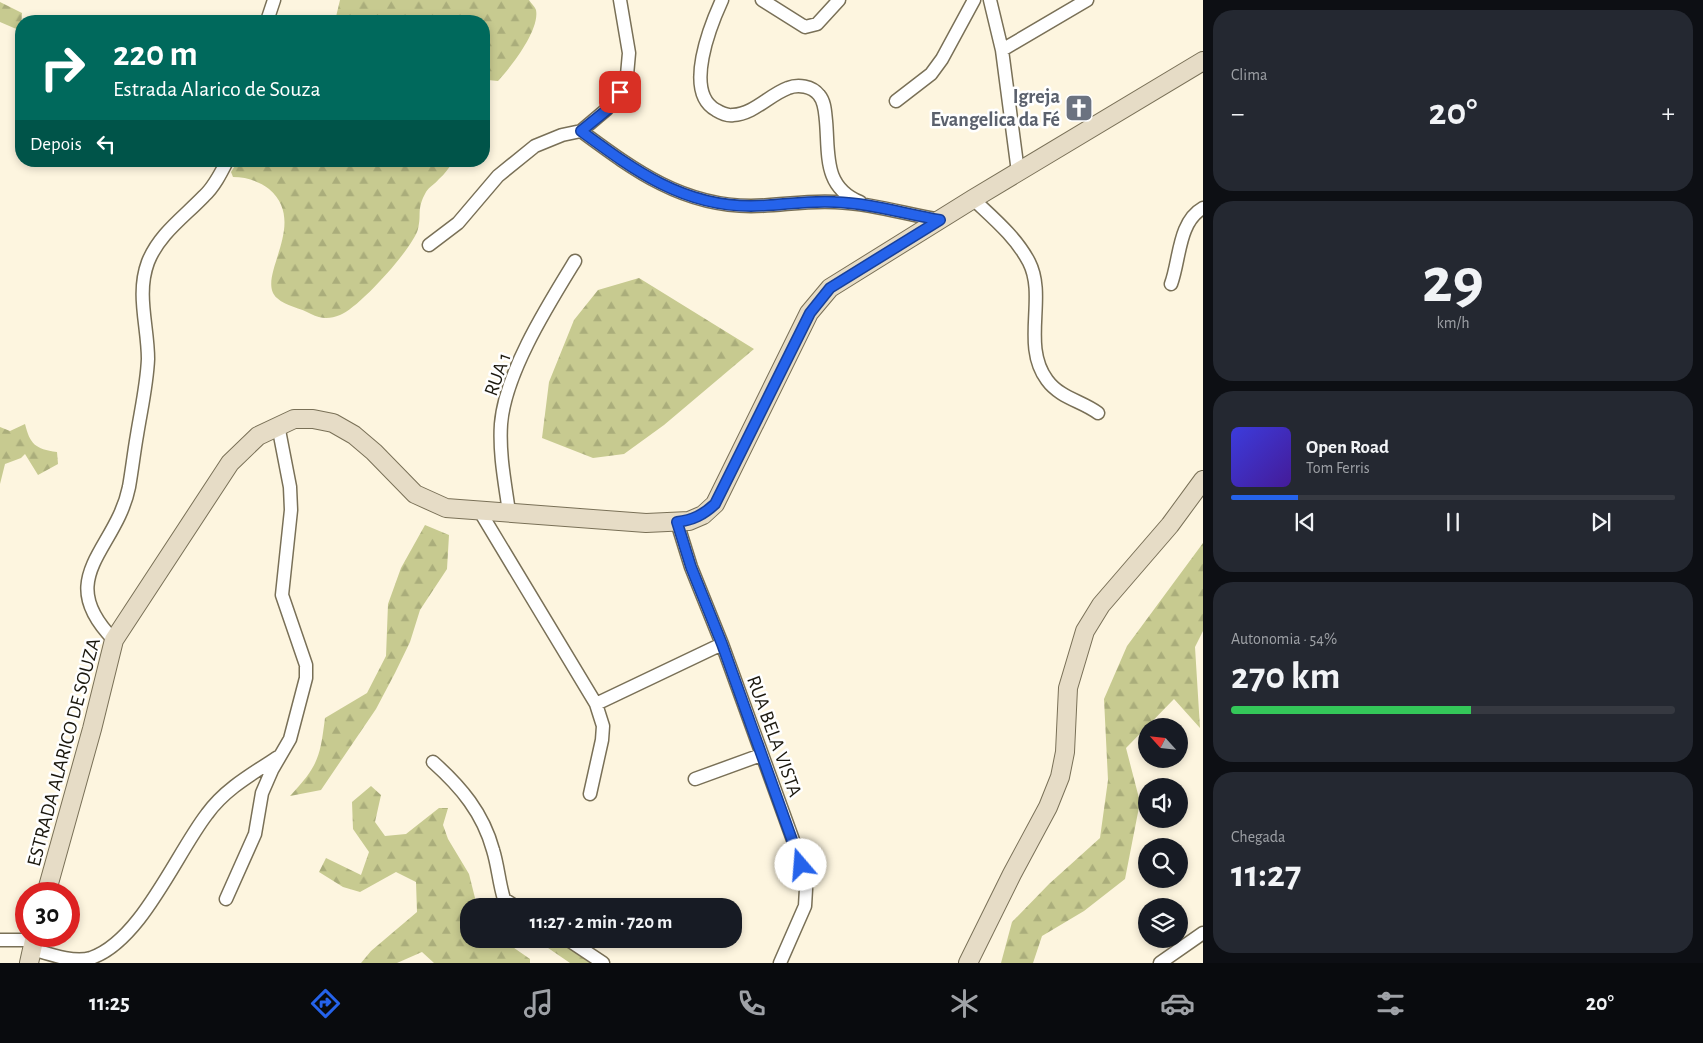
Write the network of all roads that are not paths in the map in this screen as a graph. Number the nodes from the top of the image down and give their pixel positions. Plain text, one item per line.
1 (274, 0) edge
2 (620, 0) edge
3 (722, 0) edge
4 (762, 0) edge
5 (839, 0) edge
6 (974, 0) edge
7 (990, 0) edge
8 (1087, 0) edge
9 (269, 15) edge
10 (1002, 50) junction
11 (1203, 60) edge
12 (896, 101) dead end
13 (581, 131) junction
14 (223, 167) edge
15 (1018, 172) junction
16 (973, 199) junction
17 (876, 208) junction
18 (1203, 208) edge
19 (940, 220) junction
20 (429, 245) dead end
21 (574, 261) dead end
22 (1171, 284) dead end
23 (1098, 413) dead end
24 (278, 425) junction
25 (1203, 480) edge
26 (479, 510) junction
27 (509, 512) junction
28 (677, 522) junction
29 (114, 640) junction
30 (722, 644) junction
31 (596, 704) junction
32 (283, 754) junction
33 (761, 755) junction
34 (433, 762) dead end
35 (695, 779) dead end
36 (590, 794) dead end
37 (49, 882) edge
38 (504, 898) edge
39 (226, 899) dead end
40 (1203, 933) edge
41 (0, 940) edge
42 (15, 943) edge
43 (32, 947) edge
44 (580, 948) edge
45 (603, 963) edge
46 (780, 963) edge
47 (968, 963) edge
48 (1160, 963) edge

1 - 9 street
2 - 13 street
3 - 17 street
4 - 5 street
6 - 12 street
7 - 10 street
8 - 10 street
10 - 15 street
11 - 15 main road, ESTRADA ALARICO DE SOUZA
13 - 17 street
13 - 20 street
14 - 29 street
15 - 16 main road, ESTRADA ALARICO DE SOUZA
16 - 19 main road, ESTRADA ALARICO DE SOUZA
16 - 23 street
17 - 19 street
18 - 22 street
19 - 28 main road, ESTRADA ALARICO DE SOUZA
21 - 27 street, RUA 1
24 - 26 main road, ESTRADA ALARICO DE SOUZA
24 - 29 main road, ESTRADA ALARICO DE SOUZA
24 - 32 street
25 - 47 main road
26 - 27 main road, ESTRADA ALARICO DE SOUZA
26 - 31 street
27 - 28 main road, ESTRADA ALARICO DE SOUZA
28 - 30 street, RUA BELA VISTA
29 - 37 main road, ESTRADA ALARICO DE SOUZA
30 - 31 street
30 - 33 street, RUA BELA VISTA
31 - 36 street
32 - 39 street
32 - 43 street
33 - 35 street
33 - 46 street, RUA BELA VISTA
34 - 38 street
40 - 48 street
41 - 42 street
44 - 45 street

